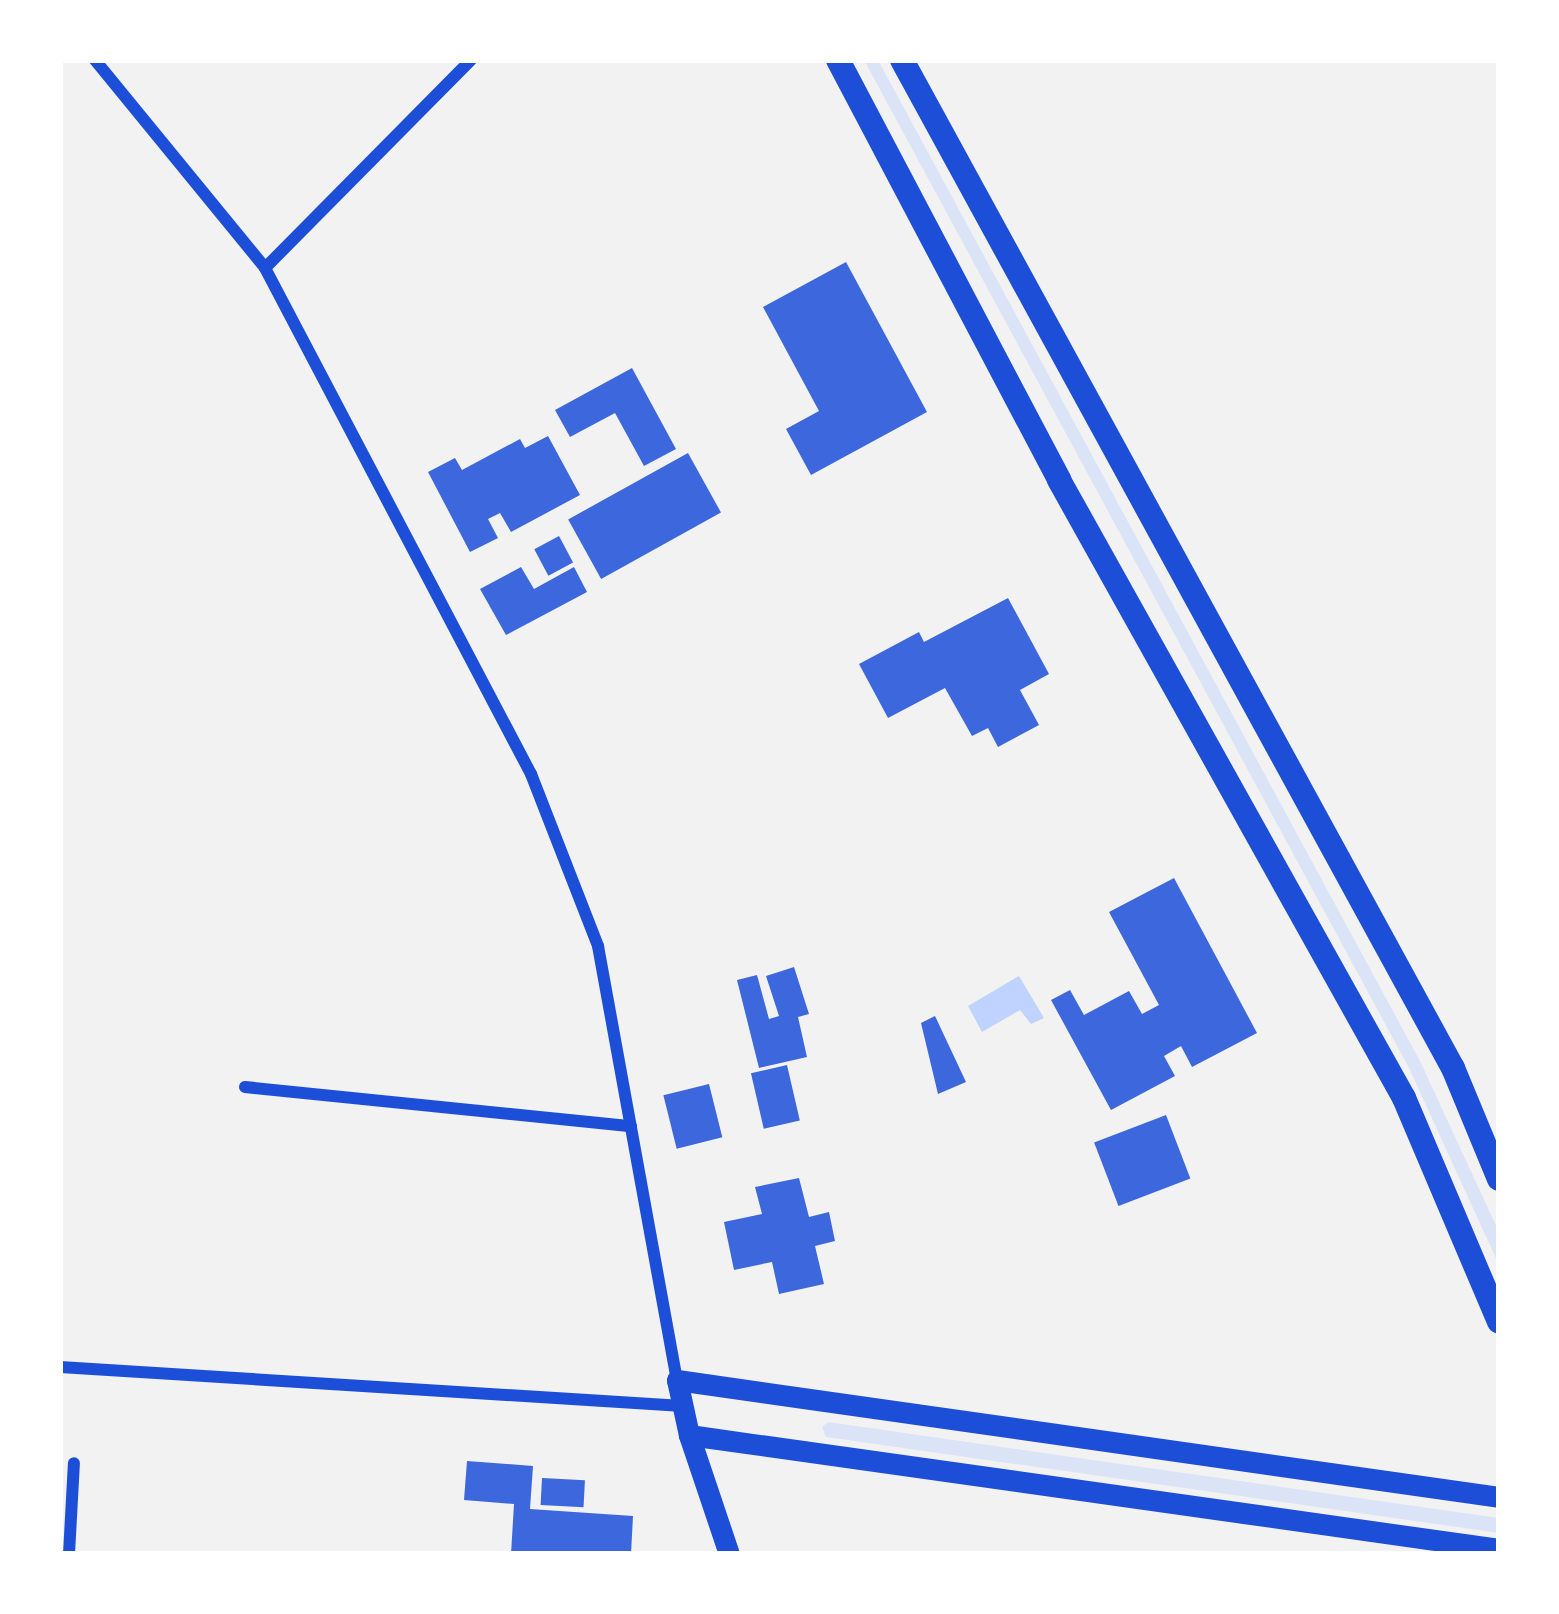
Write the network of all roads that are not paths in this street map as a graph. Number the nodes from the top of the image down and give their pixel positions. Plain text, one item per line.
1 (95, 60) edge
2 (471, 60) edge
3 (838, 60) edge
4 (902, 60) edge
5 (265, 268) junction
6 (244, 1088) dead end
7 (631, 1126) junction
8 (1499, 1179) edge
9 (1499, 1322) edge
10 (60, 1367) edge
11 (677, 1381) junction
12 (683, 1406) junction
13 (688, 1436) junction
14 (74, 1463) dead end
15 (1499, 1497) edge
16 (1499, 1549) edge
17 (69, 1554) edge
18 (729, 1554) edge

1 - 5 street
2 - 5 street
3 - 9 main road
4 - 8 main road
5 - 7 street
6 - 7 street
7 - 11 street
10 - 12 street
11 - 12 street
11 - 15 street
12 - 13 street
13 - 16 street
13 - 18 street
14 - 17 street

